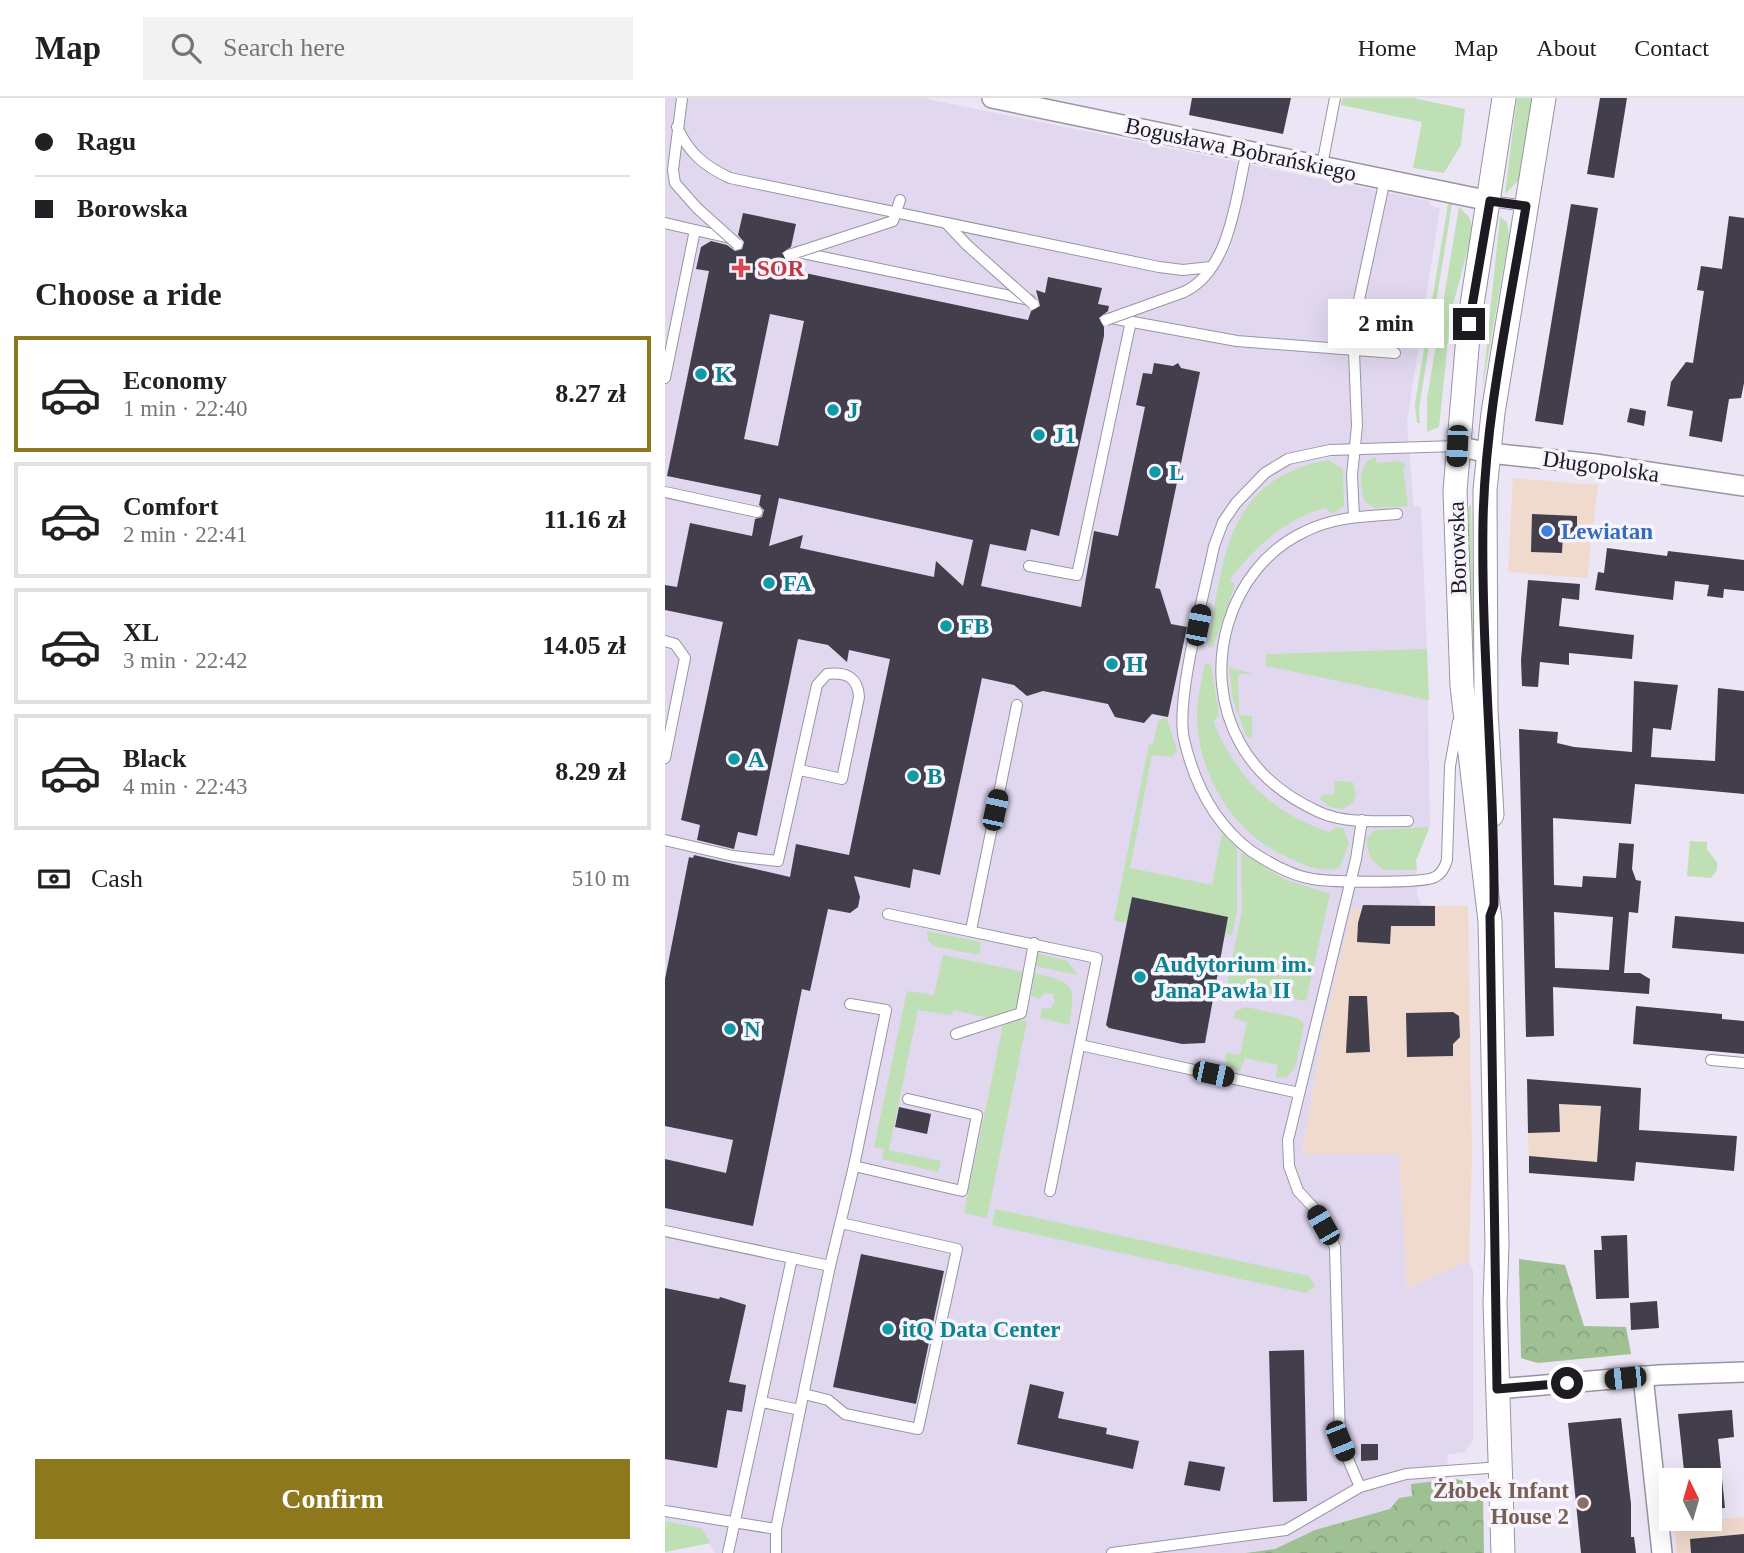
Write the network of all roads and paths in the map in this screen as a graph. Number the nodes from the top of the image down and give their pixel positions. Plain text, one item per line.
1 (682, 98) edge
2 (992, 98) edge
3 (1335, 98) edge
4 (1504, 98) edge
5 (1544, 98) edge
6 (677, 127) junction
7 (1247, 150) junction
8 (1322, 165) junction
9 (1385, 179) junction
10 (900, 200) dead end
11 (1490, 201) junction
12 (1526, 206) junction
13 (897, 212) junction
14 (945, 222) junction
15 (665, 223) edge
16 (695, 230) junction
17 (1211, 267) junction
18 (1132, 321) junction
19 (1353, 351) junction
20 (1395, 353) dead end
21 (665, 378) edge
22 (1457, 446) junction
23 (1354, 449) junction
24 (1489, 453) junction
25 (1744, 486) edge
26 (665, 492) edge
27 (757, 512) dead end
28 (1397, 514) dead end
29 (1354, 517) junction
30 (1029, 566) dead end
31 (665, 641) edge
32 (1463, 694) junction
33 (1017, 705) dead end
34 (666, 744) edge
35 (665, 758) edge
36 (800, 770) junction
37 (1362, 820) junction
38 (1408, 821) dead end
39 (665, 840) edge
40 (1349, 882) junction
41 (888, 914) dead end
42 (1490, 916) junction
43 (971, 930) junction
44 (1034, 943) junction
45 (850, 1004) dead end
46 (956, 1034) dead end
47 (1080, 1045) junction
48 (1711, 1060) dead end
49 (1744, 1063) edge
50 (1299, 1093) junction
51 (908, 1100) dead end
52 (854, 1167) junction
53 (1050, 1191) dead end
54 (841, 1223) junction
55 (665, 1231) edge
56 (792, 1258) junction
57 (830, 1266) junction
58 (1744, 1372) edge
59 (1643, 1376) junction
60 (1497, 1389) junction
61 (804, 1394) junction
62 (762, 1402) junction
63 (800, 1410) junction
64 (1501, 1466) junction
65 (1360, 1487) junction
66 (665, 1510) edge
67 (734, 1523) junction
68 (776, 1529) junction
69 (728, 1553) edge
70 (776, 1553) edge
71 (1112, 1553) edge
72 (1503, 1553) edge
73 (1662, 1553) edge

1 - 6 lane
2 - 7 street, Bogusława Bobrańskiego
3 - 8 lane
4 - 11 street, Borowska
5 - 12 street, Borowska
6 - 13 lane
6 - 16 lane, bridge
7 - 8 street, Bogusława Bobrańskiego
7 - 17 lane
8 - 9 street, Bogusława Bobrańskiego
9 - 11 street, Bogusława Bobrańskiego
9 - 19 lane
10 - 13 lane
11 - 12 lane
11 - 22 street, Borowska
12 - 24 street, Borowska
13 - 14 lane
13 - 14 lane, bridge
14 - 17 lane
15 - 16 lane
16 - 21 lane
17 - 18 lane, bridge
18 - 19 lane
18 - 30 lane
19 - 20 lane
19 - 23 lane
22 - 23 lane
22 - 24 street, Długopolska
22 - 32 street, Borowska
23 - 29 lane
23 - 40 lane
24 - 25 street, Długopolska
24 - 42 street, Borowska
26 - 27 lane
28 - 29 lane
29 - 37 lane
31 - 34 lane
32 - 40 lane
32 - 42 street, Borowska
33 - 43 lane
34 - 35 lane
36 - 36 lane
36 - 39 lane
37 - 38 lane
37 - 40 lane
40 - 50 lane
41 - 43 lane
42 - 60 street, Borowska
43 - 44 lane
44 - 46 lane
44 - 47 lane
45 - 52 lane
47 - 50 lane
47 - 53 lane
48 - 49 lane
50 - 65 lane
51 - 52 lane
52 - 54 lane
54 - 57 lane
54 - 61 lane
55 - 56 lane
56 - 57 lane
56 - 62 lane
57 - 61 lane
58 - 59 street
59 - 60 street
59 - 73 street
60 - 64 street, Borowska
61 - 63 lane
62 - 63 lane
62 - 67 lane
63 - 68 lane
64 - 65 lane
64 - 72 street, Borowska
65 - 71 lane
66 - 67 lane
67 - 68 lane
67 - 69 lane
68 - 70 lane

